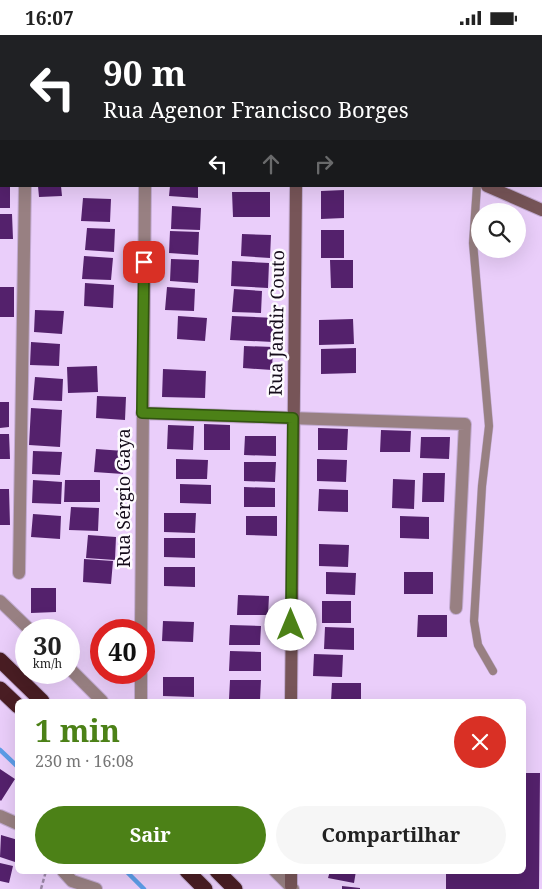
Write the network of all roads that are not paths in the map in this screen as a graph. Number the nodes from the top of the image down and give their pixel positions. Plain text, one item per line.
1 (25, 187) edge
2 (145, 187) edge
3 (296, 187) edge
4 (478, 187) edge
5 (489, 187) edge
6 (542, 210) edge
7 (142, 413) junction
8 (293, 418) junction
9 (19, 573) dead end
10 (0, 601) edge
11 (456, 608) dead end
12 (19, 619) edge
13 (141, 619) edge
14 (0, 660) edge
15 (493, 671) dead end
16 (80, 679) edge
17 (141, 684) edge
18 (0, 689) edge
19 (40, 699) edge
20 (100, 699) edge
21 (141, 699) edge
22 (291, 699) edge
23 (15, 703) edge
24 (0, 816) edge
25 (15, 823) edge
26 (66, 874) edge
27 (190, 874) edge
28 (220, 874) edge
29 (278, 874) edge
30 (291, 874) edge
31 (292, 888) edge
32 (96, 889) edge
33 (205, 889) edge
34 (235, 889) edge

1 - 9 street
2 - 7 street, Rua Sérgio Gaya
3 - 8 street, Rua Jandir Couto
4 - 15 lane
5 - 6 street
7 - 8 street
7 - 13 street, Rua Sérgio Gaya
8 - 11 street
8 - 22 street, Rua Jandir Couto
10 - 12 street
14 - 19 highway
16 - 20 street
17 - 21 street
18 - 23 highway
24 - 25 street
26 - 32 street
27 - 33 highway
28 - 34 highway
29 - 31 street
30 - 31 street

